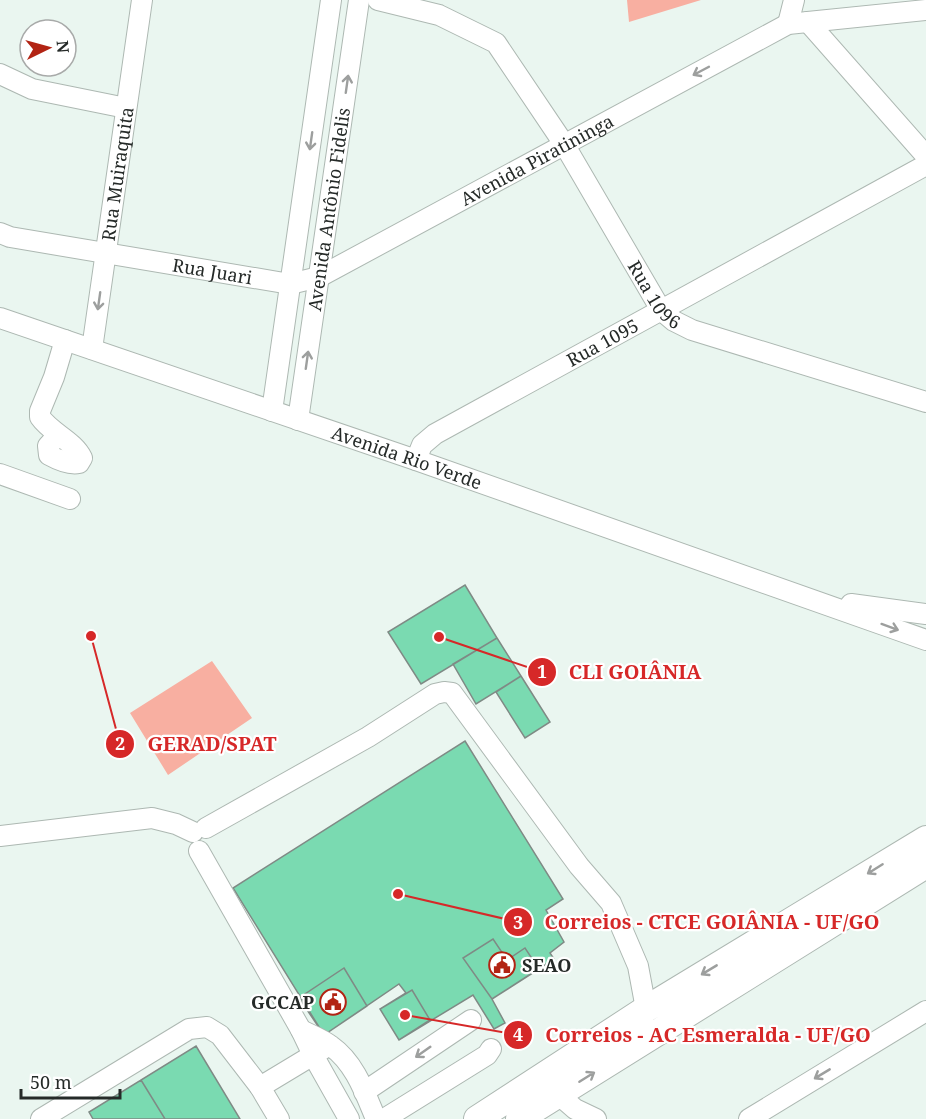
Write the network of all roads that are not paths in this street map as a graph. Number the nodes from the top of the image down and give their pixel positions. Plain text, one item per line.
1 (142, 0) edge
2 (331, 0) edge
3 (359, 0) edge
4 (378, 0) edge
5 (794, 0) edge
6 (926, 10) edge
7 (808, 22) junction
8 (788, 24) junction
9 (0, 75) edge
10 (126, 108) junction
11 (564, 144) junction
12 (926, 156) edge
13 (926, 165) edge
14 (0, 233) edge
15 (106, 254) junction
16 (319, 277) junction
17 (290, 284) junction
18 (661, 310) junction
19 (0, 318) edge
20 (65, 340) junction
21 (92, 349) junction
22 (926, 402) edge
23 (272, 411) junction
24 (298, 420) junction
25 (58, 435) dead end
26 (416, 460) junction
27 (0, 474) edge
28 (70, 499) dead end
29 (815, 600) junction
30 (925, 611) edge
31 (926, 640) edge
32 (199, 830) junction
33 (0, 836) edge
34 (926, 839) edge
35 (926, 865) edge
36 (646, 1009) junction
37 (926, 1011) edge
38 (471, 1020) dead end
39 (301, 1030) junction
40 (331, 1046) junction
41 (491, 1049) dead end
42 (313, 1055) junction
43 (576, 1055) junction
44 (260, 1087) junction
45 (364, 1092) junction
46 (549, 1106) edge
47 (507, 1114) edge
48 (42, 1119) edge
49 (279, 1119) edge
50 (349, 1119) edge
51 (376, 1119) edge
52 (384, 1119) edge
53 (477, 1119) edge
54 (596, 1119) edge
55 (749, 1119) edge

1 - 10 street, Rua Muiraquita
2 -> 17 street, Avenida Antônio Fidelis
16 -> 3 street, Avenida Antônio Fidelis
4 - 11 street, Rua 1096
5 - 8 street
6 - 7 street
7 - 8 street
7 - 12 street
8 -> 11 street, Avenida Piratininga
9 - 10 street
10 - 15 street, Rua Muiraquita
11 - 16 street, Avenida Piratininga
11 - 18 street, Rua 1096
13 - 18 street, Rua 1095
14 - 15 street, Rua Juari
15 - 17 street, Rua Juari
15 -> 21 street, Rua Muiraquita
16 - 17 street, Rua Juari
24 -> 16 street, Avenida Antônio Fidelis
17 - 23 street, Avenida Antônio Fidelis
18 - 22 street, Rua 1096
18 - 26 street, Rua 1095
19 - 20 street, Avenida Rio Verde
20 - 21 street, Avenida Rio Verde
20 - 25 street
21 - 23 street, Avenida Rio Verde
23 - 24 street, Avenida Rio Verde
24 - 26 street, Avenida Rio Verde
26 - 29 street, Avenida Rio Verde
27 - 28 street
29 - 30 street, Avenida Rio Verde
29 -> 31 street, Avenida Rio Verde
32 - 33 street
32 - 36 street
32 - 39 street
34 -> 36 main road
46 -> 35 main road
36 - 43 main road
37 -> 55 street
38 -> 45 street
39 - 40 street
39 - 42 street
40 - 42 street
40 - 45 street
41 - 52 street
42 - 44 street
42 - 50 street
43 - 46 main road
43 - 47 main road
44 - 48 street
44 - 49 street
45 - 51 street
46 - 47 main road
46 - 54 street
47 - 53 main road

